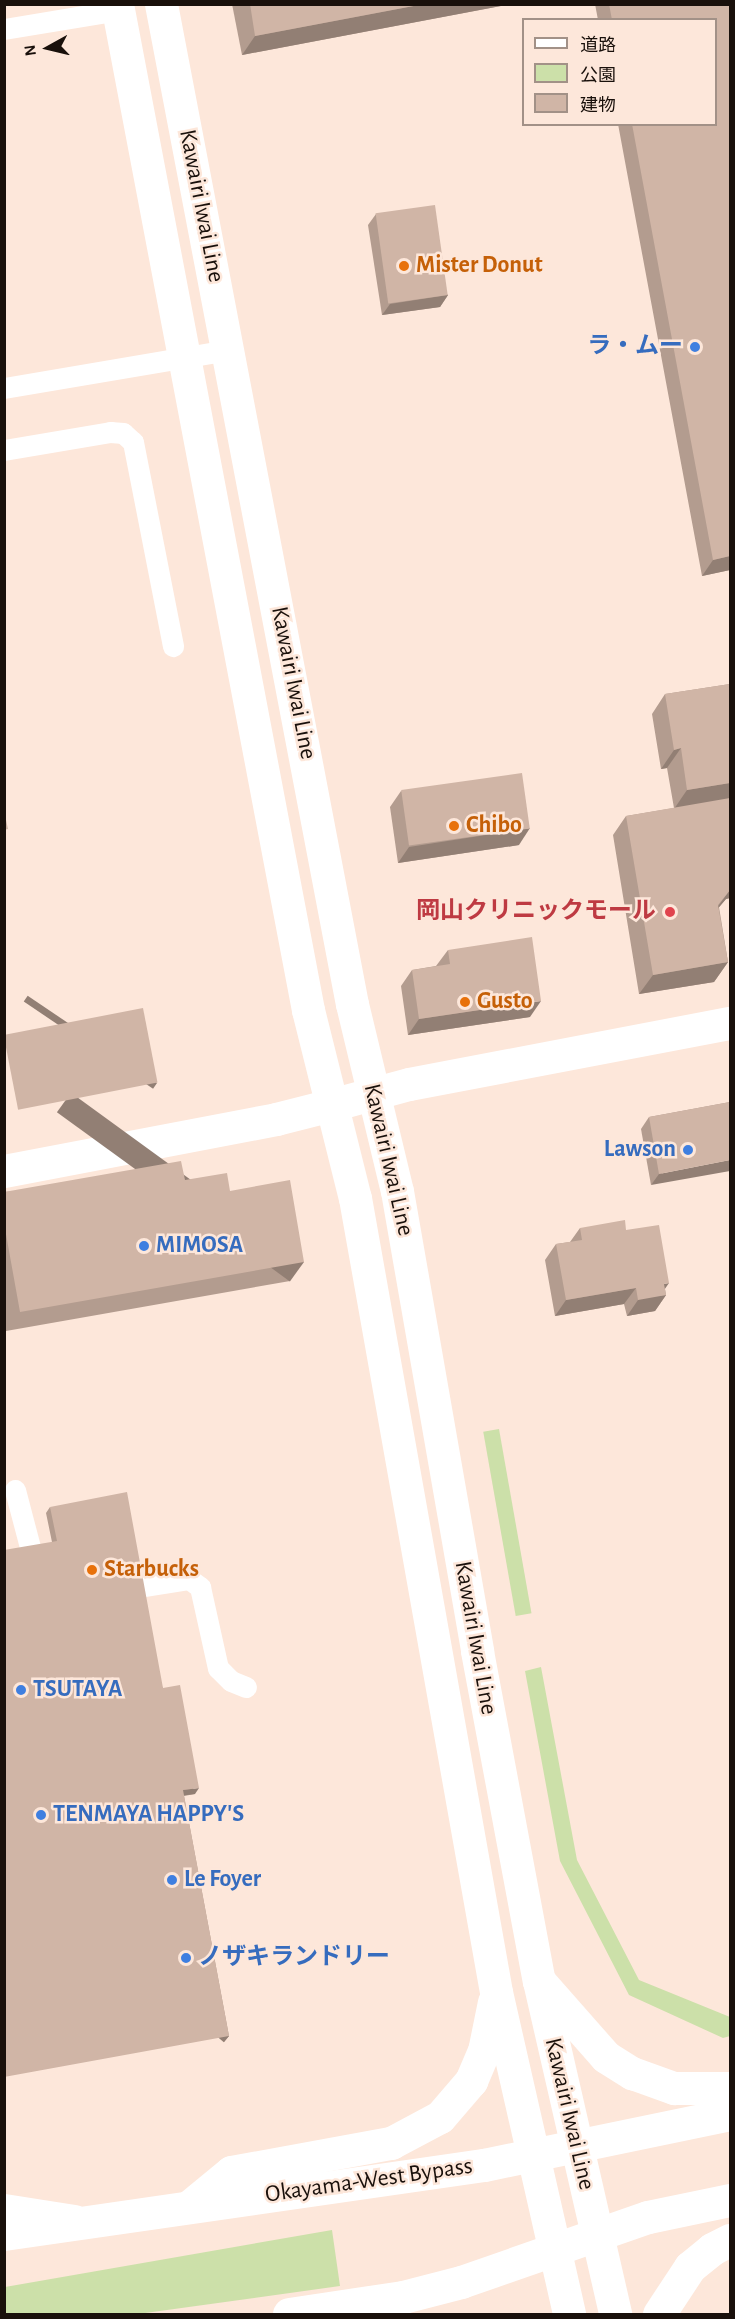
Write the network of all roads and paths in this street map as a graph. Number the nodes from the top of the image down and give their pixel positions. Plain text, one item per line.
1 (161, 4) edge
2 (118, 8) edge
3 (4, 29) edge
4 (228, 350) junction
5 (185, 357) junction
6 (4, 388) edge
7 (4, 450) edge
8 (173, 646) dead end
9 (730, 1023) edge
10 (374, 1094) junction
11 (332, 1105) junction
12 (4, 1171) edge
13 (15, 1490) dead end
14 (31, 1551) edge
15 (139, 1587) edge
16 (246, 1687) dead end
17 (539, 1981) junction
18 (496, 1992) junction
19 (730, 2088) edge
20 (730, 2114) edge
21 (576, 2145) junction
22 (533, 2154) junction
23 (730, 2200) edge
24 (190, 2205) junction
25 (4, 2210) edge
26 (80, 2223) junction
27 (4, 2234) edge
28 (597, 2234) junction
29 (730, 2240) edge
30 (554, 2248) junction
31 (289, 2314) edge
32 (552, 2314) edge
33 (569, 2314) edge
34 (615, 2314) edge
35 (659, 2314) edge

1 - 4 main road, Kawairi Iwai Line
2 - 3 lane
2 - 5 main road, Kawairi Iwai Line
4 - 5 lane
4 - 10 main road, Kawairi Iwai Line
5 - 6 lane
5 - 11 main road, Kawairi Iwai Line
7 - 8 lane
9 - 10 main road
10 - 11 main road
10 - 17 main road, Kawairi Iwai Line
11 - 12 main road
11 - 18 main road, Kawairi Iwai Line
13 - 14 lane
15 - 16 lane
17 - 19 main road
17 - 21 main road, Kawairi Iwai Line
18 - 22 main road, Kawairi Iwai Line
18 - 24 main road
20 - 21 main road, Okayama-West Bypass
21 - 22 main road, Okayama-West Bypass
21 - 28 main road, Kawairi Iwai Line
22 - 24 main road, Okayama-West Bypass
22 - 30 main road, Kawairi Iwai Line
23 - 28 main road
24 - 26 main road, Okayama-West Bypass
25 - 26 main road
26 - 27 main road, Okayama-West Bypass
28 - 30 main road
28 - 34 main road, Kawairi Iwai Line
29 - 35 main road
30 - 31 main road
30 - 32 main road
30 - 33 main road, Kawairi Iwai Line

